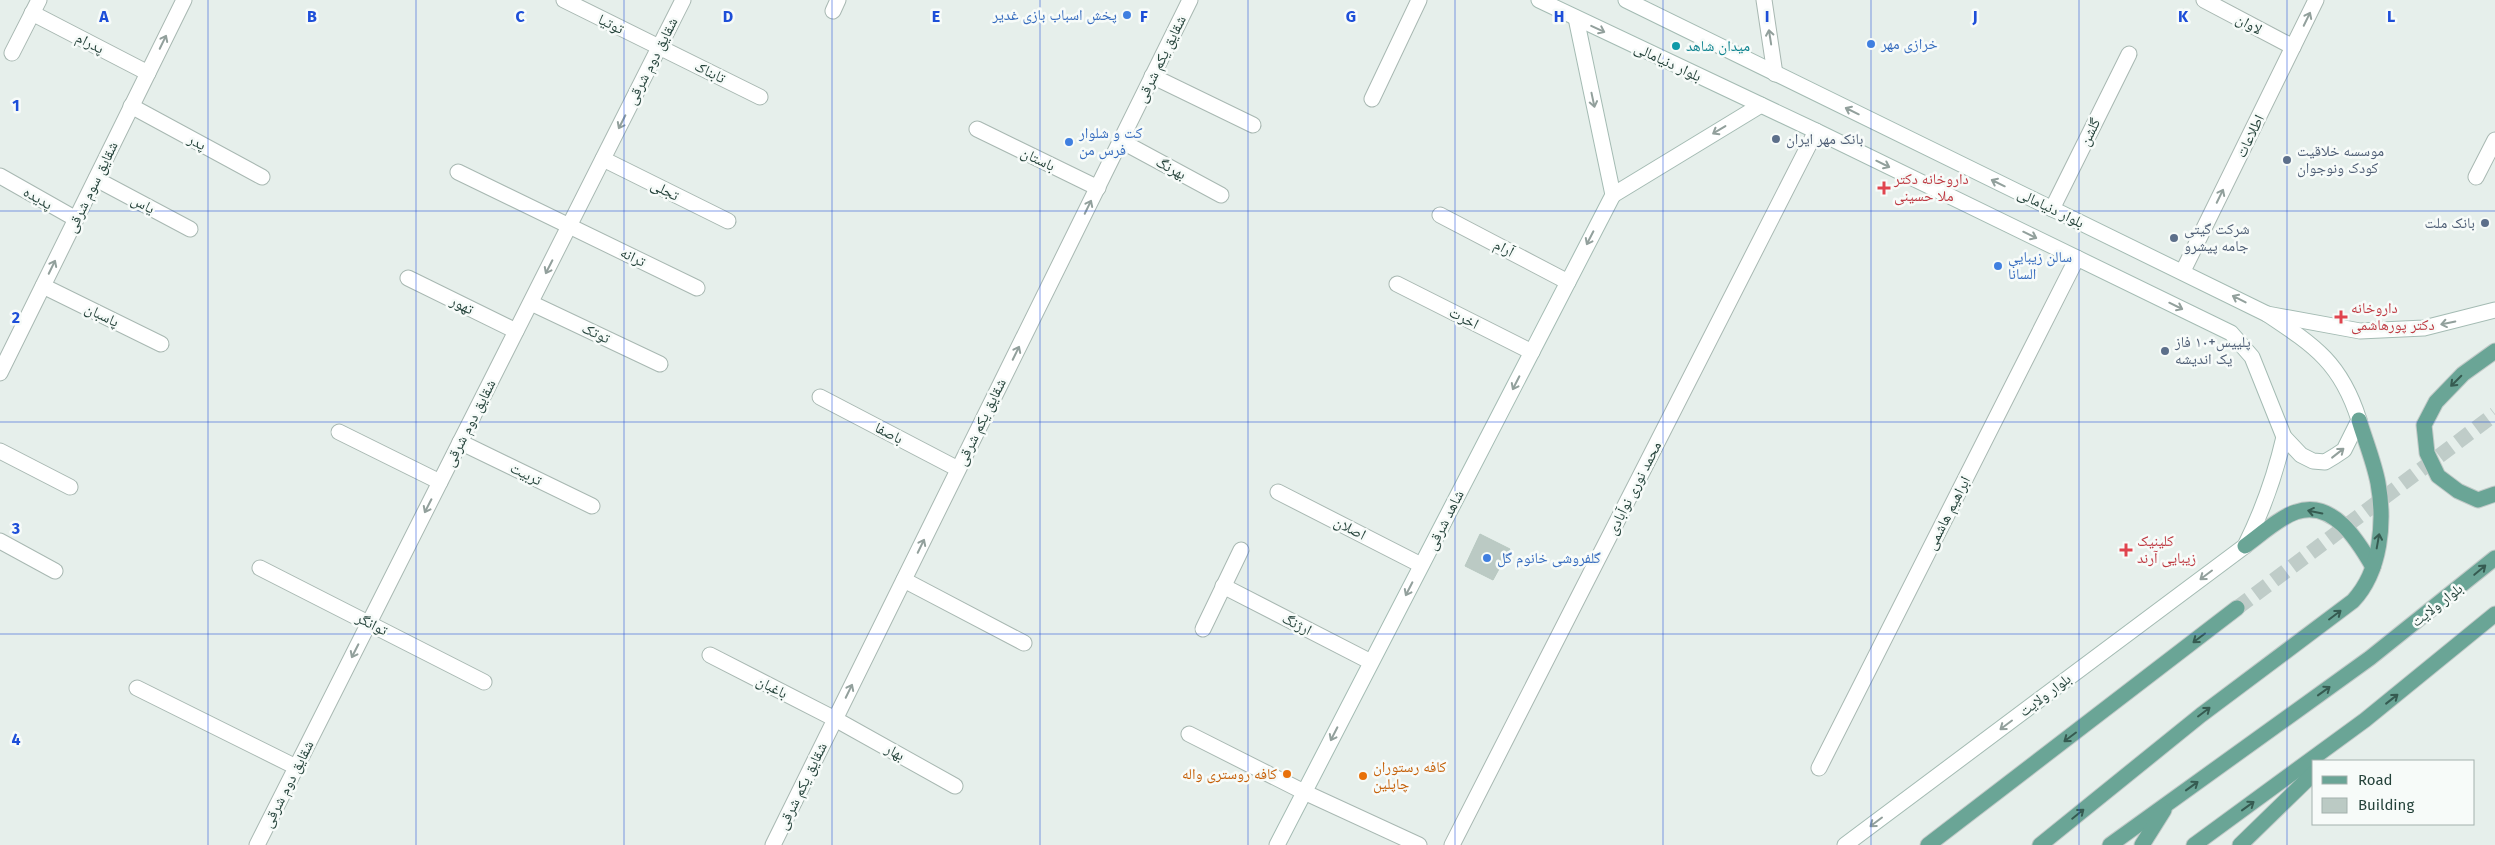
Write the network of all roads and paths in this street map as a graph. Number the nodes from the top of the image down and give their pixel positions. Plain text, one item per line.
1 (184, 0) edge
2 (564, 0) edge
3 (683, 0) edge
4 (1190, 0) edge
5 (1419, 0) edge
6 (1539, 0) edge
7 (1626, 0) edge
8 (1764, 0) edge
9 (2204, 0) edge
10 (2316, 0) edge
11 (35, 7) edge
12 (1576, 18) junction
13 (659, 47) junction
14 (2293, 47) junction
15 (12, 53) dead end
16 (2129, 54) dead end
17 (148, 73) junction
18 (1775, 74) junction
19 (1152, 76) junction
20 (760, 97) dead end
21 (1372, 99) dead end
22 (1761, 105) junction
23 (131, 106) junction
24 (1253, 125) dead end
25 (978, 130) dead end
26 (1816, 131) junction
27 (2495, 140) edge
28 (1121, 141) junction
29 (603, 159) junction
30 (458, 172) dead end
31 (0, 176) edge
32 (262, 177) dead end
33 (2476, 177) dead end
34 (96, 179) junction
35 (1098, 188) junction
36 (1222, 195) dead end
37 (1613, 195) junction
38 (2052, 209) junction
39 (1440, 215) dead end
40 (76, 219) junction
41 (728, 221) dead end
42 (569, 227) junction
43 (190, 229) dead end
44 (2077, 258) junction
45 (2183, 271) junction
46 (408, 278) dead end
47 (1568, 282) junction
48 (1397, 284) dead end
49 (43, 286) junction
50 (696, 288) dead end
51 (531, 303) junction
52 (2495, 310) edge
53 (2267, 314) junction
54 (516, 331) junction
55 (162, 344) dead end
56 (1532, 352) junction
57 (2495, 352) edge
58 (660, 364) dead end
59 (2, 366) edge
60 (820, 397) dead end
61 (2359, 420) junction
62 (339, 432) dead end
63 (2284, 437) junction
64 (460, 442) junction
65 (0, 450) edge
66 (958, 469) junction
67 (440, 482) junction
68 (70, 487) dead end
69 (1278, 492) dead end
70 (2495, 494) edge
71 (592, 506) dead end
72 (0, 541) edge
73 (2245, 546) junction
74 (1241, 550) dead end
75 (2495, 558) edge
76 (1421, 565) junction
77 (2373, 567) junction
78 (260, 568) dead end
79 (56, 570) dead end
80 (904, 580) junction
81 (1223, 586) junction
82 (2237, 608) tunnel mouth
83 (2495, 614) edge
84 (369, 622) junction
85 (1203, 629) dead end
86 (1024, 643) dead end
87 (710, 655) dead end
88 (1372, 662) junction
89 (484, 682) dead end
90 (137, 688) dead end
91 (835, 719) junction
92 (2365, 720) junction
93 (1189, 734) dead end
94 (2326, 760) edge
95 (296, 767) junction
96 (1819, 768) dead end
97 (2312, 774) edge
98 (954, 786) dead end
99 (1304, 792) junction
100 (2169, 803) junction
101 (257, 845) edge
102 (773, 845) edge
103 (1277, 845) edge
104 (1419, 845) edge
105 (1452, 845) edge
106 (1846, 845) edge
107 (1928, 845) edge
108 (2040, 845) edge
109 (2110, 845) edge
110 (2142, 845) edge
111 (2194, 845) edge
112 (2240, 845) edge

17 -> 1 street, شقایق سوم شرقی
2 - 13 street, توتیا
3 - 13 street, شقایق دوم شرقی
4 - 19 street, شقایق یکم شرقی
5 - 21 street
6 - 12 street, بلوار دنیامالی
7 - 18 street, بلوار دنیامالی
18 -> 8 street
9 - 14 street, لاوان
14 -> 10 street, اطلاعات
11 - 15 street, پدرام
11 - 17 street, پدرام
12 -> 22 street, بلوار دنیامالی
12 -> 37 street
13 - 20 street, تابناک
13 -> 29 street, شقایق دوم شرقی
45 -> 14 street, اطلاعات
16 - 38 street, گلشن
17 - 23 street, شقایق سوم شرقی
38 -> 18 street, بلوار دنیامالی
19 - 24 street
19 - 28 street, شقایق یکم شرقی
22 - 26 street, بلوار دنیامالی
22 -> 37 street
23 - 32 street, پدر
23 - 34 street, شقایق سوم شرقی
25 - 35 street, باستان
26 -> 44 street, بلوار دنیامالی
26 - 105 street, محمد نوری نوآبادی
27 - 33 street
28 - 35 street, شقایق یکم شرقی
28 - 36 street, بهرنگ
29 - 41 street, تجلی
29 - 42 street, شقایق دوم شرقی
30 - 42 street, ترانه
31 - 40 street, پدیده
34 - 40 street, شقایق سوم شرقی
34 - 43 street, یاس
66 -> 35 street, شقایق یکم شرقی
37 -> 47 street, شاهد شرقی
38 - 45 street, بلوار دنیامالی
39 - 47 street, آرام
49 -> 40 street, شقایق سوم شرقی
42 - 50 street, ترانه
42 -> 51 street, شقایق دوم شرقی
44 -> 63 street, بلوار دنیامالی
44 - 96 street, ابراهیم هاشمی
53 -> 45 street, بلوار دنیامالی
46 - 54 street, تهور
47 - 56 street, شاهد شرقی
48 - 56 street, اخرت
49 - 55 street, پاسبان
49 - 59 street, شقایق سوم شرقی
51 - 54 street, شقایق دوم شرقی
51 - 58 street, توتک
52 -> 53 street, بلوار دنیامالی
53 - 61 street
54 - 64 street, شقایق دوم شرقی
56 -> 76 street, شاهد شرقی
57 -> 70 main road
60 - 66 street, باصفا
63 -> 61 street
77 -> 61 main road
62 - 67 street
63 - 73 street
64 - 67 street, شقایق دوم شرقی
64 - 71 street, تربیت
65 - 68 street
80 -> 66 street, شقایق یکم شرقی
67 -> 84 street, شقایق دوم شرقی
69 - 76 street, اصلان
72 - 79 street
77 -> 73 main road
73 -> 106 street, بلوار ولایت
74 - 81 street
100 -> 75 main road, بلوار ولایت
76 -> 88 street, شاهد شرقی
108 -> 77 main road
78 - 84 street, توانگر
80 - 86 street
91 -> 80 street, شقایق یکم شرقی
81 - 85 street
81 - 88 street, ارژنگ
82 -> 107 main road
92 -> 83 main road
84 - 89 street, توانگر
84 -> 95 street, شقایق دوم شرقی
87 - 91 street, باغبان
88 -> 99 street, شاهد شرقی
90 - 95 street
91 - 98 street, بهار
91 - 102 street, شقایق یکم شرقی
92 - 94 main road
111 -> 92 main road
93 - 99 street
95 - 101 street, شقایق دوم شرقی
97 - 112 main road
99 - 103 street, شاهد شرقی
99 - 104 street
100 - 109 main road, بلوار ولایت
100 - 110 main road

